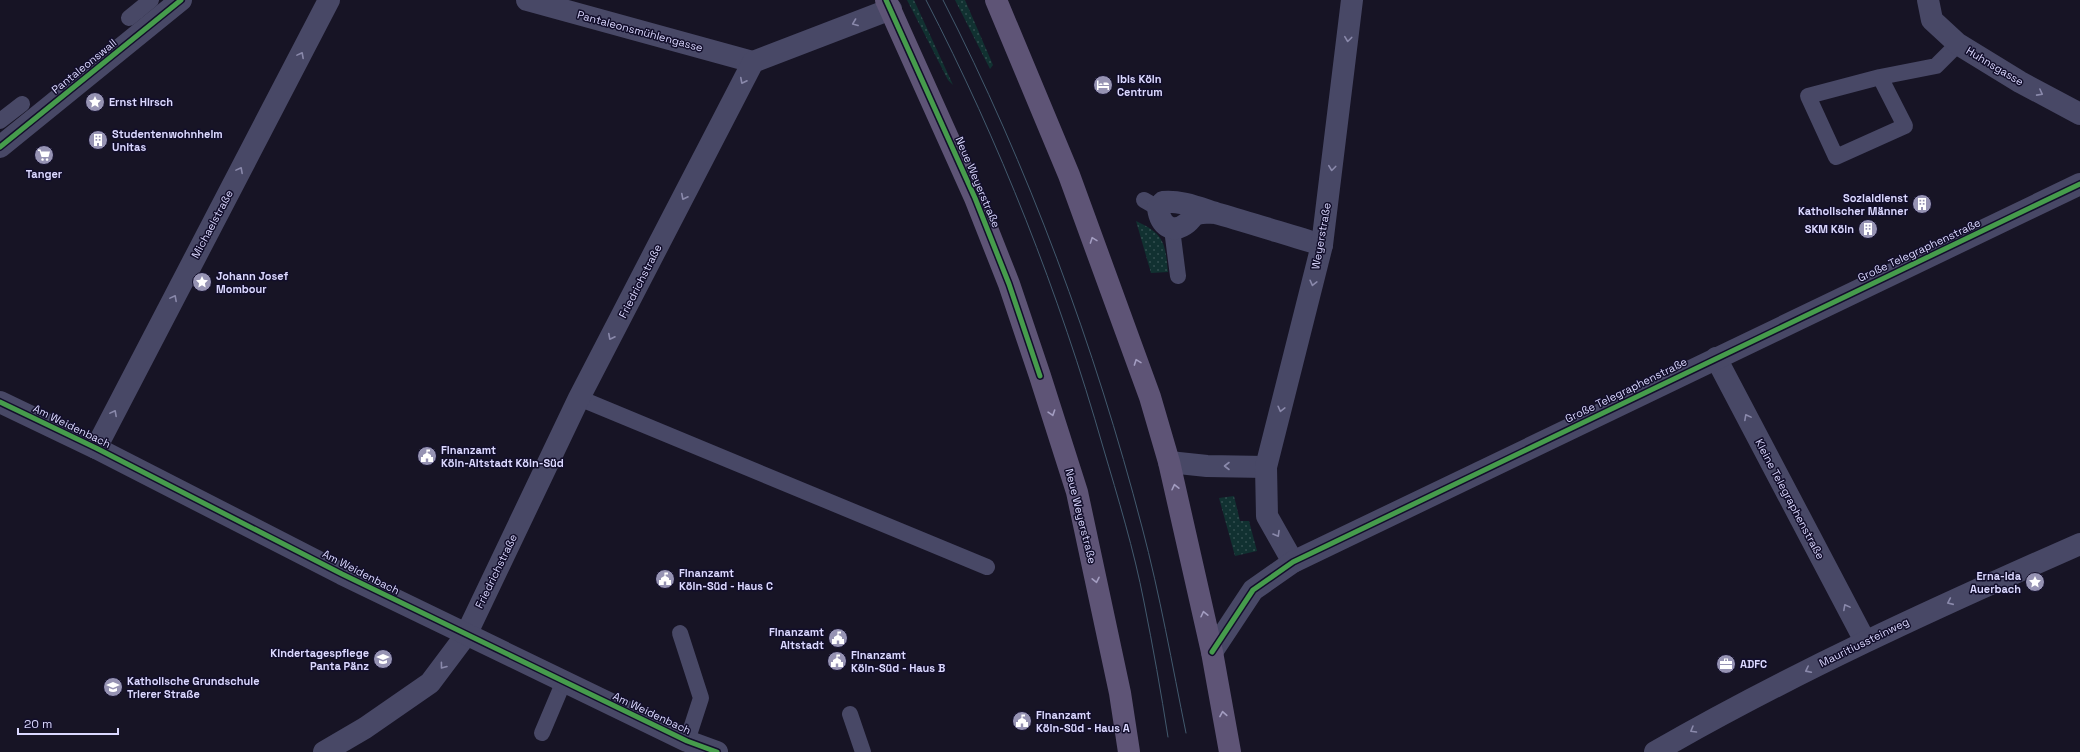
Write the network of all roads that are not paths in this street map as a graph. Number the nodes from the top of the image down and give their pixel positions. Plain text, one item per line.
1 (151, 0) edge
2 (181, 0) edge
3 (329, 0) edge
4 (527, 0) edge
5 (996, 0) edge
6 (1352, 0) edge
7 (1928, 0) edge
8 (889, 5) edge
9 (129, 18) dead end
10 (1958, 44) junction
11 (754, 62) junction
12 (1880, 76) junction
13 (22, 104) dead end
14 (2080, 114) edge
15 (0, 121) edge
16 (0, 147) edge
17 (2080, 184) edge
18 (1215, 213) junction
19 (1172, 229) junction
20 (1322, 245) junction
21 (1178, 276) dead end
22 (1716, 358) junction
23 (579, 398) junction
24 (0, 402) edge
25 (96, 448) junction
26 (1170, 462) junction
27 (1266, 466) junction
28 (2080, 544) edge
29 (1293, 562) junction
30 (987, 567) dead end
31 (680, 633) dead end
32 (466, 635) junction
33 (1865, 641) junction
34 (1212, 652) junction
35 (564, 681) junction
36 (850, 714) dead end
37 (542, 733) dead end
38 (687, 741) junction
39 (324, 752) edge
40 (717, 752) edge
41 (863, 752) edge
42 (1129, 752) edge
43 (1230, 752) edge
44 (1654, 752) edge

1 - 9 lane
2 - 16 street, Pantaleonswall
25 -> 3 street, Michaelstraße
4 - 11 street, Pantaleonsmühlengasse
26 -> 5 main road
6 -> 20 street, Weyerstraße
7 - 10 street, Huhnsgasse
8 -> 11 street
8 -> 42 main road, Neue Weyerstraße
10 - 12 lane
10 -> 14 street, Huhnsgasse
11 -> 23 street, Friedrichstraße
12 - 12 lane
13 - 15 lane
17 - 22 street, Große Telegraphenstraße
18 - 19 street
18 - 19 street
18 - 20 street
19 - 21 lane
20 -> 27 street, Weyerstraße
22 - 29 street, Große Telegraphenstraße
33 -> 22 street, Kleine Telegraphenstraße
23 - 30 lane
23 - 32 street, Friedrichstraße
24 - 25 street, Am Weidenbach
25 - 32 street, Am Weidenbach
27 -> 26 street
34 -> 26 main road
27 -> 29 street, Weyerstraße
28 -> 33 street, Mauritiussteinweg
29 - 34 street, Große Telegraphenstraße
31 - 38 lane
32 - 35 street, Am Weidenbach
32 -> 39 street, Friedrichstraße
33 -> 44 street, Mauritiussteinweg
43 -> 34 main road
35 - 37 lane
35 - 38 street, Am Weidenbach
36 - 41 lane
38 - 40 street, Am Weidenbach

